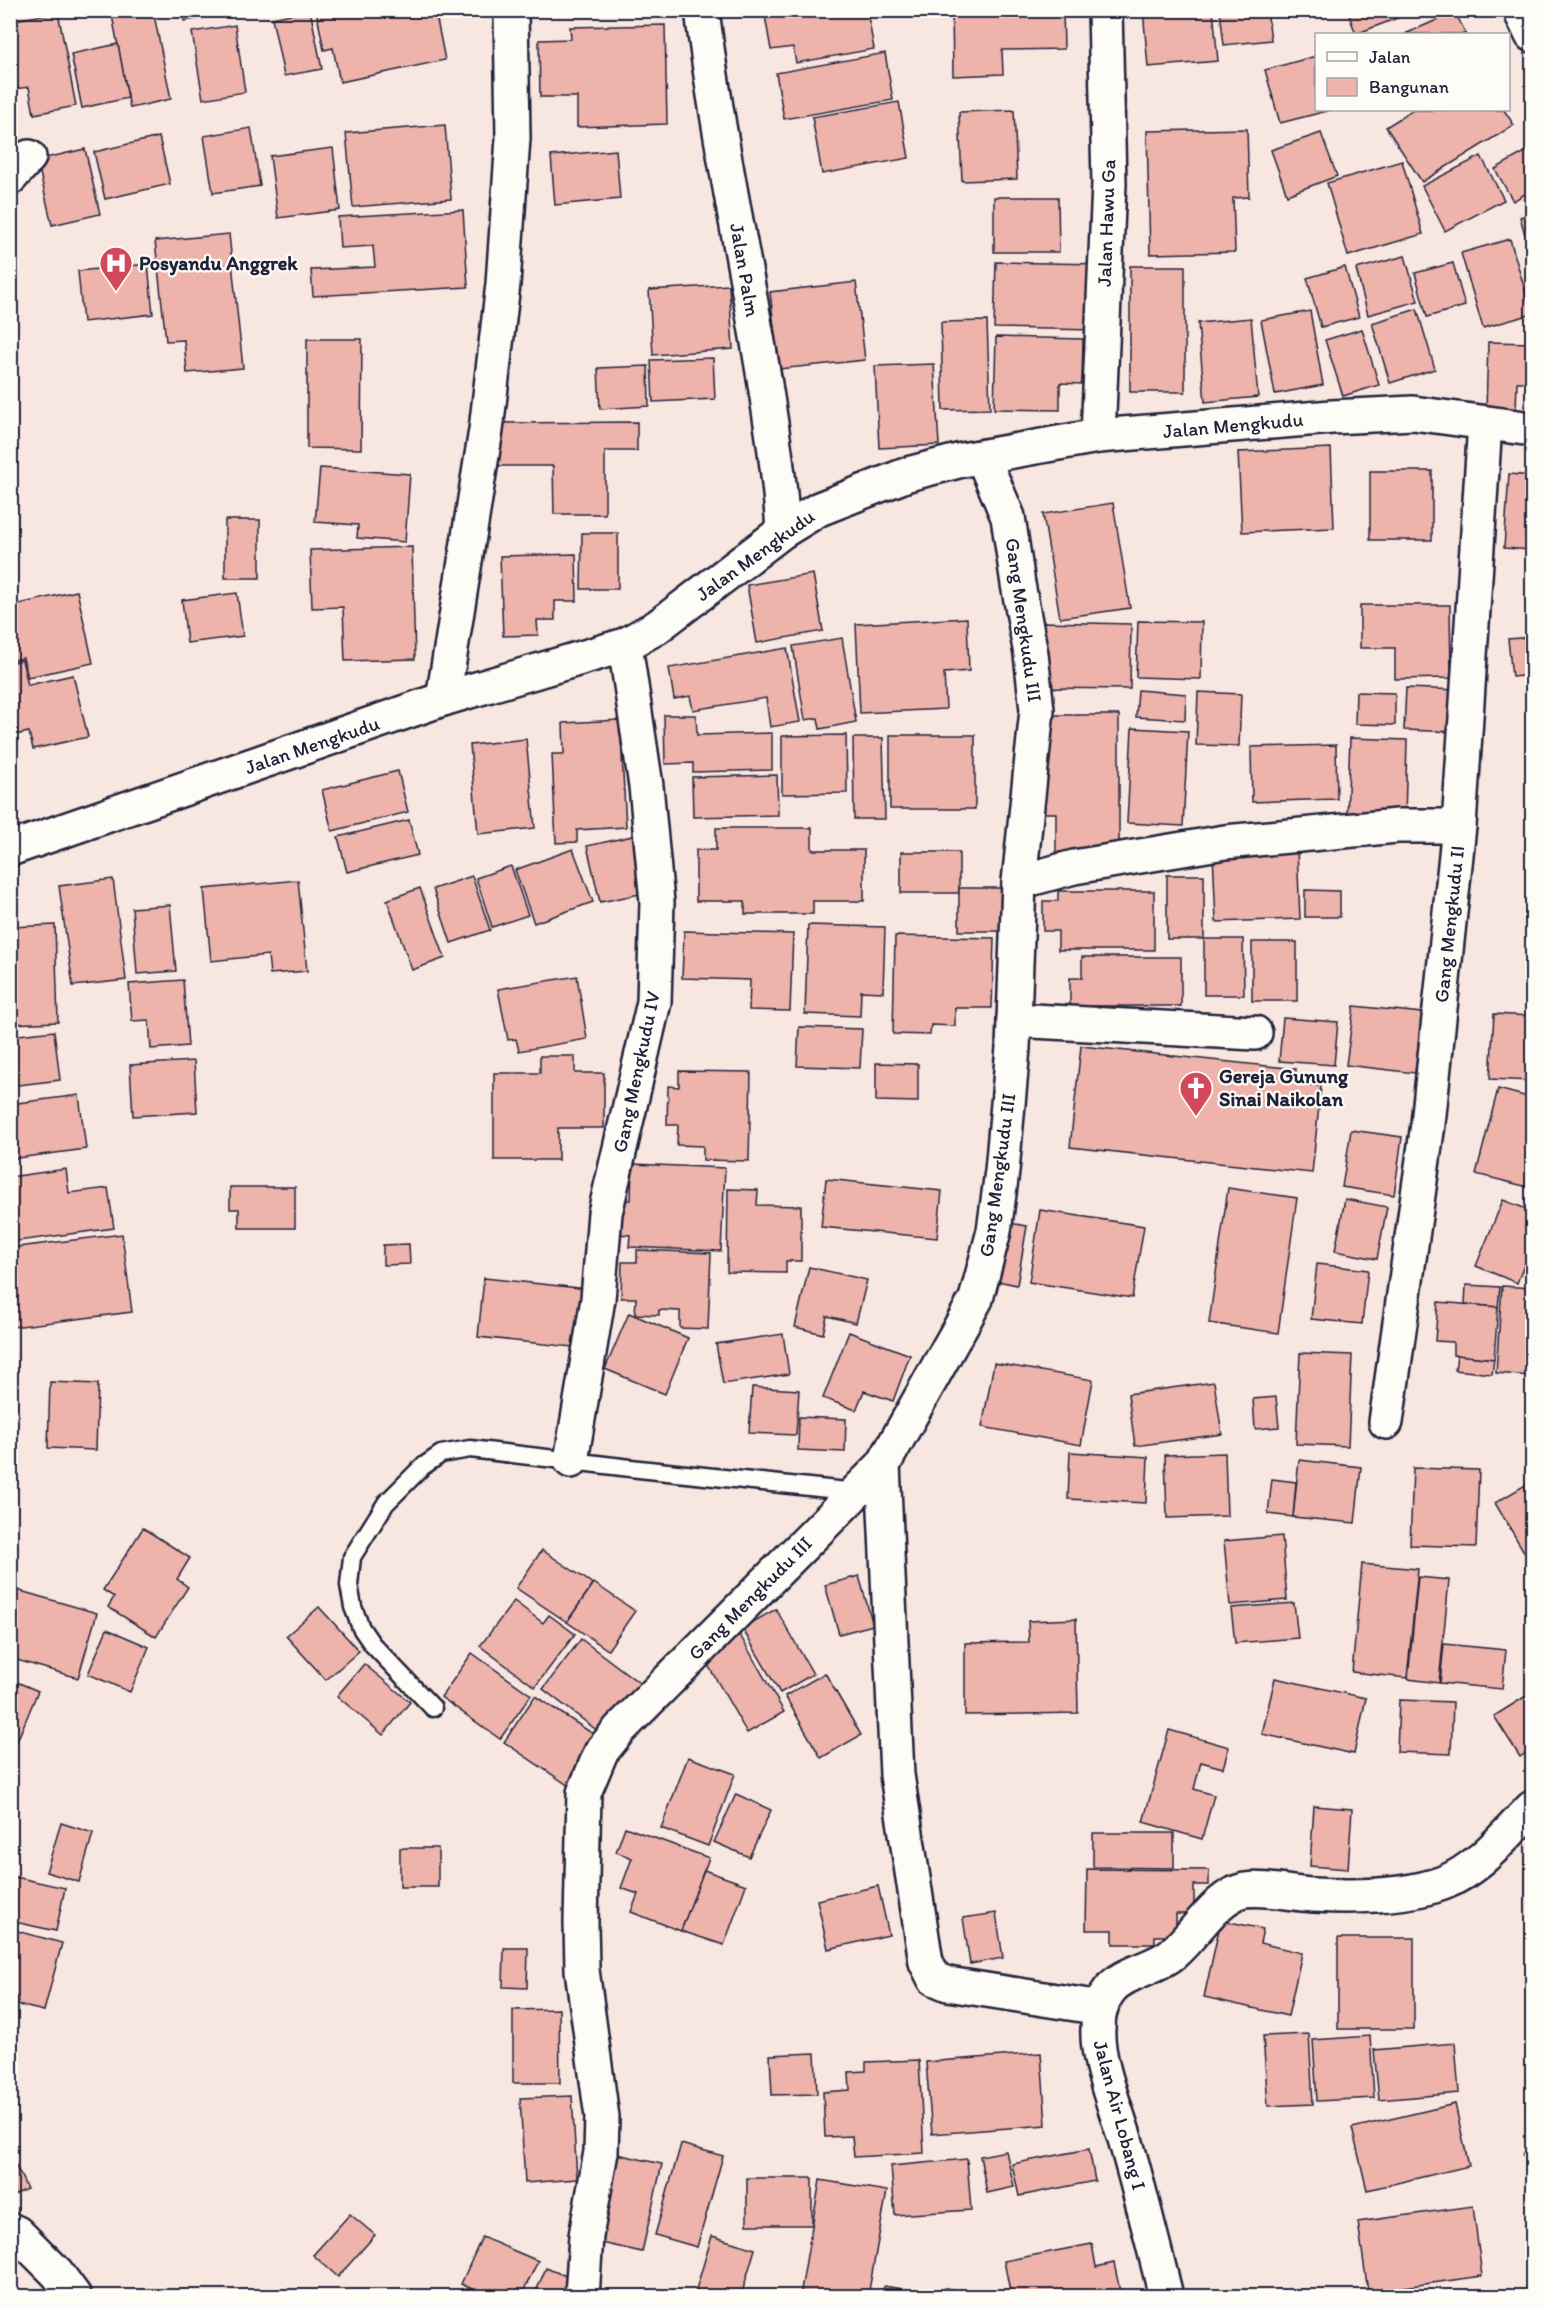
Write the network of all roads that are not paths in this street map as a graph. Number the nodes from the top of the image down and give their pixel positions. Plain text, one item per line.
1 (511, 10) edge
2 (702, 10) edge
3 (1105, 10) edge
4 (1520, 10) edge
5 (1533, 35) edge
6 (1485, 423) junction
7 (1533, 429) edge
8 (1098, 436) junction
9 (983, 458) junction
10 (783, 531) junction
11 (625, 645) junction
12 (443, 699) junction
13 (1459, 826) junction
14 (10, 849) edge
15 (1018, 882) junction
16 (1014, 1020) junction
17 (1255, 1033) dead end
18 (1386, 1422) dead end
19 (571, 1461) junction
20 (883, 1465) junction
21 (856, 1492) junction
22 (433, 1708) dead end
23 (1533, 1808) edge
24 (1101, 2008) junction
25 (10, 2230) edge
26 (74, 2296) edge
27 (582, 2296) edge
28 (1166, 2296) edge

1 - 12 street
2 - 10 street, Jalan Palm
3 - 8 street, Jalan Hawu Ga
4 - 5 street
6 - 7 street, Jalan Mengkudu
6 - 8 street, Jalan Mengkudu
6 - 13 street, Gang Mengkudu II
8 - 9 street, Jalan Mengkudu
9 - 10 street, Jalan Mengkudu
9 - 15 street, Gang Mengkudu III
10 - 11 street, Jalan Mengkudu
11 - 12 street, Jalan Mengkudu
11 - 19 street, Gang Mengkudu IV
12 - 14 street, Jalan Mengkudu
13 - 15 street
13 - 18 street, Gang Mengkudu II
15 - 16 street, Gang Mengkudu III
16 - 17 street
16 - 20 street, Gang Mengkudu III
19 - 21 lane
19 - 22 lane
20 - 21 street, Gang Mengkudu III
20 - 24 street
21 - 27 street, Gang Mengkudu III
23 - 24 street, Jalan Air Lobang I
24 - 28 street, Jalan Air Lobang I
25 - 26 street

